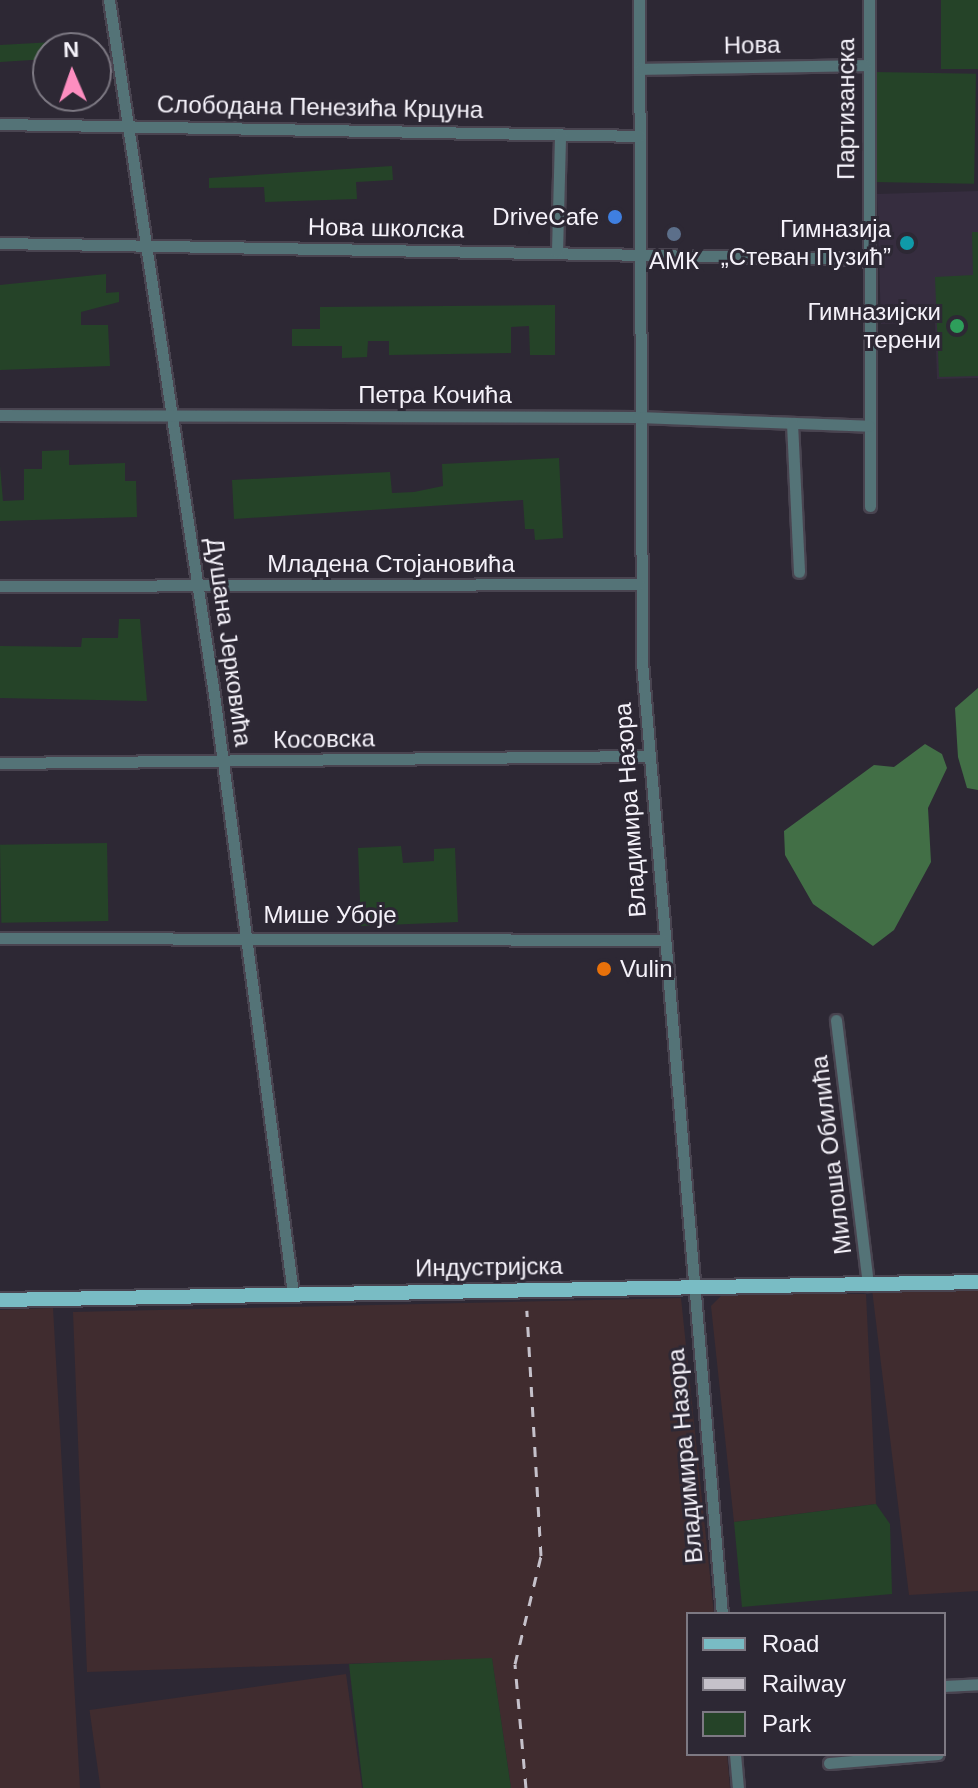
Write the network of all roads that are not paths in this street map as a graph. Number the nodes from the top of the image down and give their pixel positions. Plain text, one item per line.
1 (109, 0) edge
2 (639, 0) edge
3 (869, 0) edge
4 (865, 65) junction
5 (640, 69) junction
6 (0, 124) edge
7 (129, 126) junction
8 (560, 134) junction
9 (640, 136) junction
10 (0, 243) edge
11 (148, 246) junction
12 (557, 252) junction
13 (639, 255) junction
14 (868, 259) junction
15 (0, 415) edge
16 (173, 416) junction
17 (638, 417) junction
18 (792, 423) junction
19 (869, 426) junction
20 (870, 506) dead end
21 (799, 572) dead end
22 (639, 584) junction
23 (0, 586) edge
24 (199, 587) junction
25 (648, 756) junction
26 (223, 762) junction
27 (0, 763) edge
28 (246, 936) junction
29 (0, 938) edge
30 (660, 940) junction
31 (836, 1020) dead end
32 (978, 1282) edge
33 (868, 1285) junction
34 (691, 1287) junction
35 (293, 1293) junction
36 (0, 1300) edge
37 (722, 1612) edge
38 (978, 1684) edge
39 (946, 1686) edge
40 (735, 1756) edge
41 (914, 1756) edge
42 (829, 1763) dead end
43 (738, 1788) edge

1 - 7 street, Душана Јерковића
2 - 5 street, Владимира Назора
3 - 4 street, Партизанска
4 - 5 street, Нова
4 - 14 street, Партизанска
5 - 9 street, Владимира Назора
6 - 7 street, Слободана Пенезића Крцуна
7 - 8 street, Слободана Пенезића Крцуна
7 - 11 street, Душана Јерковића
8 - 9 street, Слободана Пенезића Крцуна
8 - 12 street
9 - 13 street, Владимира Назора
10 - 11 street, Нова школска
11 - 12 street, Нова школска
11 - 16 street, Душана Јерковића
12 - 13 street, Нова школска
13 - 14 street, Нова школска
13 - 17 street, Владимира Назора
14 - 19 street, Партизанска
15 - 16 street, Петра Кочића
16 - 17 street, Петра Кочића
16 - 24 street, Душана Јерковића
17 - 18 street, Петра Кочића
17 - 22 street, Владимира Назора
18 - 19 street, Петра Кочића
18 - 21 street
19 - 20 street, Партизанска
22 - 24 street, Младена Стојановића
22 - 25 street, Владимира Назора
23 - 24 street, Младена Стојановића
24 - 26 street, Душана Јерковића
25 - 26 street, Косовска
25 - 30 street, Владимира Назора
26 - 27 street, Косовска
26 - 28 street, Душана Јерковића
28 - 29 street, Мише Убоје
28 - 30 street, Мише Убоје
28 - 35 street, Душана Јерковића
30 - 34 street, Владимира Назора
31 - 33 street, Милоша Обилића
32 - 33 main road, Индустријска
33 - 34 main road, Индустријска
34 - 35 main road, Индустријска
34 - 37 street, Владимира Назора
35 - 36 main road, Индустријска
38 - 39 street
40 - 43 street
41 - 42 street

